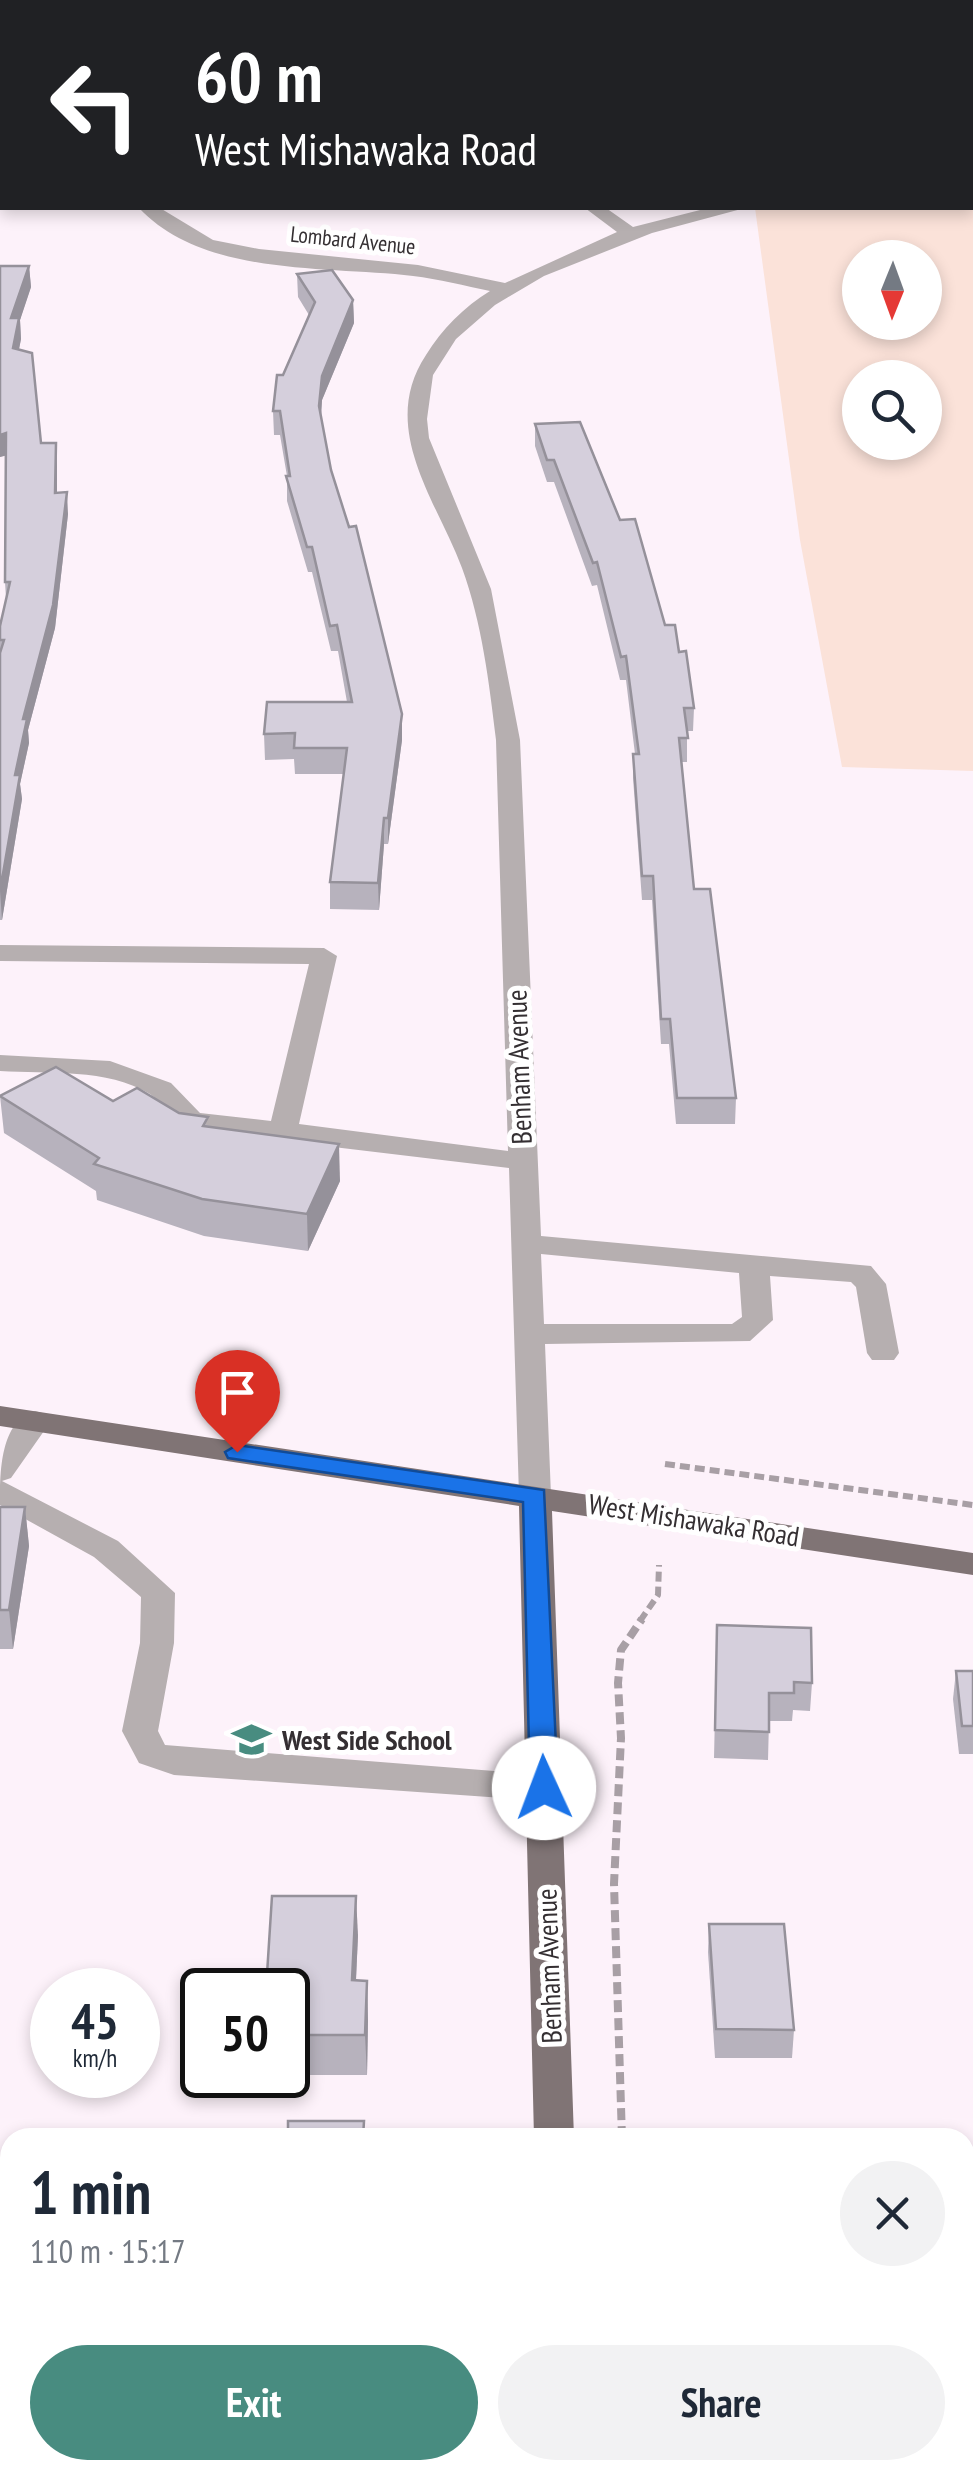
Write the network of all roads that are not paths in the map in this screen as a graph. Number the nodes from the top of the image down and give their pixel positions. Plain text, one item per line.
1 (151, 210) edge
2 (597, 210) edge
3 (727, 210) edge
4 (630, 233) junction
5 (503, 288) junction
6 (0, 953) edge
7 (0, 1064) edge
8 (284, 1128) junction
9 (523, 1161) junction
10 (526, 1244) junction
11 (754, 1266) junction
12 (530, 1334) junction
13 (884, 1352) dead end
14 (0, 1416) edge
15 (35, 1421) junction
16 (0, 1471) edge
17 (0, 1491) edge
18 (535, 1496) junction
19 (973, 1564) edge
20 (544, 1788) junction
21 (554, 2128) edge

1 - 5 street, Lombard Avenue
2 - 4 street
3 - 4 street, Benham Avenue
4 - 5 street, Benham Avenue
5 - 9 street, Benham Avenue
6 - 8 street
7 - 8 street
8 - 9 street
9 - 10 street, Benham Avenue
10 - 11 street
10 - 12 street, Benham Avenue
11 - 12 street
11 - 13 street
12 - 18 street, Benham Avenue
14 - 15 main road, West Mishawaka Road
15 - 16 street
15 - 18 main road, West Mishawaka Road
17 - 20 street
18 - 19 main road, West Mishawaka Road
18 - 20 main road, Benham Avenue
20 - 21 main road, Benham Avenue

